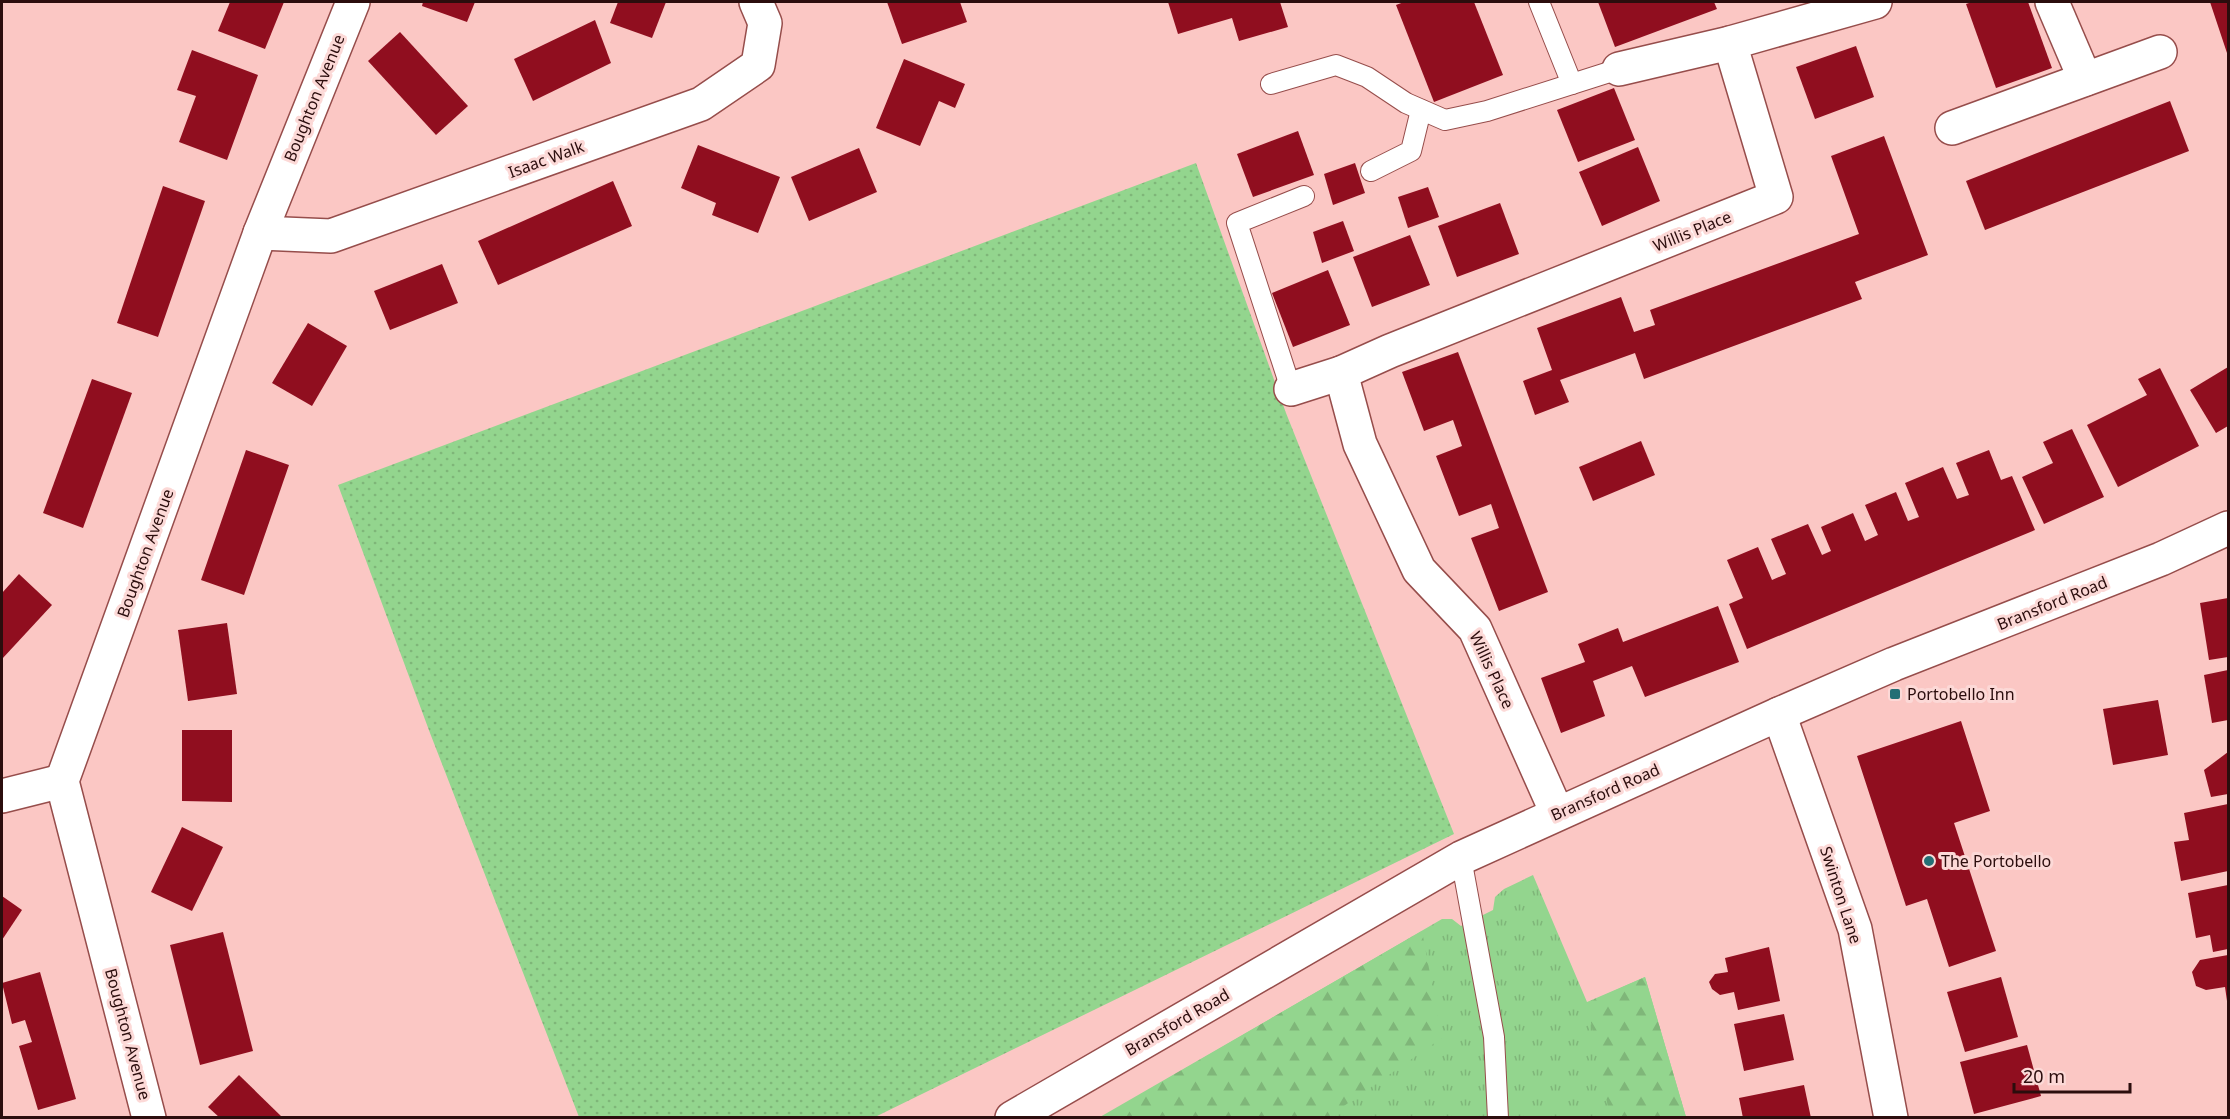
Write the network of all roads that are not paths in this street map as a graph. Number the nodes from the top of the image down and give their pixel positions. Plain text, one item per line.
1 (353, 2) edge
2 (756, 2) edge
3 (1539, 2) edge
4 (1875, 2) edge
5 (2052, 2) edge
6 (1730, 43) junction
7 (2160, 52) dead end
8 (1619, 69) joint
9 (2085, 79) junction
10 (1271, 84) dead end
11 (1572, 84) junction
12 (1420, 110) junction
13 (1952, 128) dead end
14 (1371, 171) dead end
15 (1304, 196) dead end
16 (260, 233) junction
17 (1341, 373) junction
18 (1291, 389) joint
19 (2229, 528) edge
20 (1779, 714) junction
21 (62, 781) junction
22 (2, 796) edge
23 (1557, 813) junction
24 (1461, 858) junction
25 (150, 1118) edge
26 (1012, 1118) edge
27 (1498, 1118) edge
28 (1891, 1118) edge

1 - 16 street, Boughton Avenue
2 - 16 street, Isaac Walk
3 - 11 lane
4 - 6 street
5 - 9 street
6 - 8 street
6 - 17 street, Willis Place
7 - 9 street
8 - 11 lane
9 - 13 street
10 - 12 lane
11 - 12 lane
12 - 14 lane
15 - 18 lane
16 - 21 street, Boughton Avenue
17 - 18 street, Willis Place
17 - 23 street, Willis Place
19 - 20 street, Bransford Road
20 - 23 street, Bransford Road
20 - 28 street, Swinton Lane
21 - 22 street
21 - 25 street, Boughton Avenue
23 - 24 street, Bransford Road
24 - 26 street, Bransford Road
24 - 27 lane

